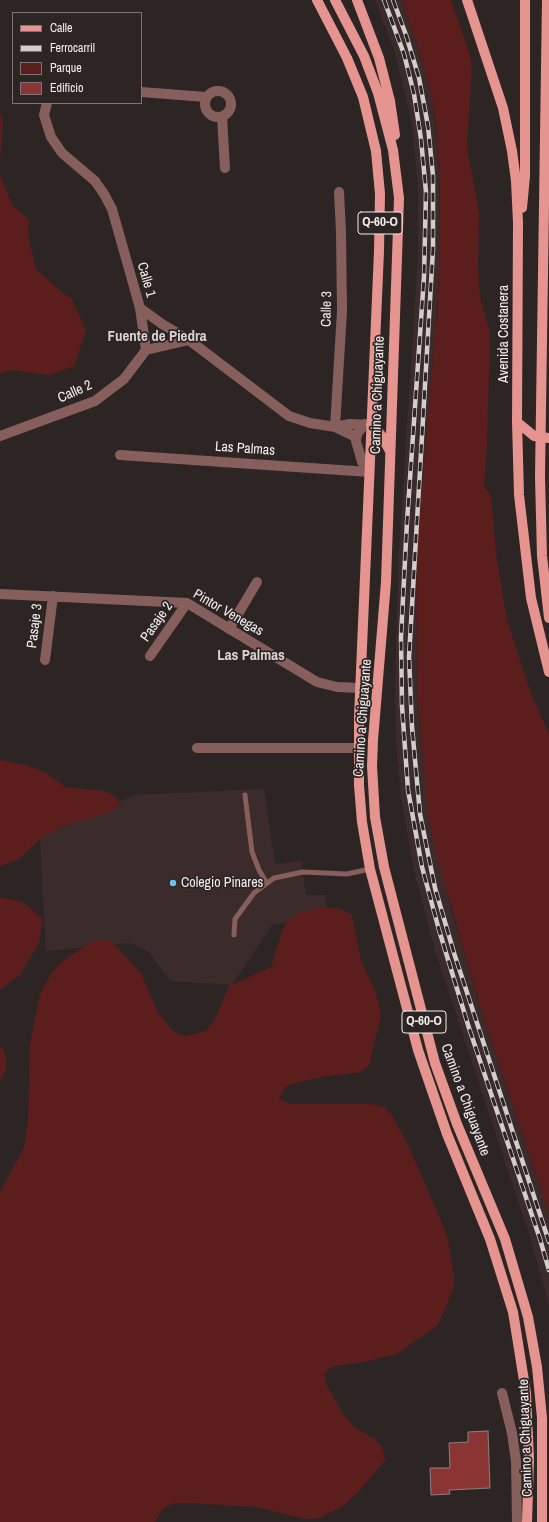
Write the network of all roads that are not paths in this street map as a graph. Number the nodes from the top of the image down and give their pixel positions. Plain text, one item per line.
1 (311, 0) edge
2 (317, 0) edge
3 (335, 0) edge
4 (357, 0) edge
5 (467, 0) edge
6 (525, 0) edge
7 (546, 0) edge
8 (333, 30) junction
9 (142, 92) edge
10 (206, 97) junction
11 (47, 104) edge
12 (222, 117) junction
13 (225, 168) dead end
14 (398, 183) junction
15 (338, 192) dead end
16 (543, 199) junction
17 (518, 224) junction
18 (549, 238) edge
19 (140, 308) junction
20 (189, 340) junction
21 (146, 350) junction
22 (517, 422) junction
23 (368, 424) junction
24 (335, 427) junction
25 (0, 436) edge
26 (356, 437) junction
27 (544, 438) edge
28 (390, 451) junction
29 (120, 455) dead end
30 (369, 472) junction
31 (257, 582) dead end
32 (0, 594) edge
33 (53, 596) junction
34 (187, 603) junction
35 (549, 618) edge
36 (229, 629) junction
37 (150, 656) dead end
38 (45, 660) dead end
39 (549, 672) edge
40 (360, 688) junction
41 (197, 748) dead end
42 (358, 748) junction
43 (245, 795) dead end
44 (370, 869) junction
45 (266, 882) junction
46 (234, 934) dead end
47 (502, 1393) dead end
48 (517, 1522) edge
49 (527, 1522) edge
50 (542, 1522) edge

1 - 8 main road
2 - 8 main road, Camino a Chiguayante / Q-60-O
3 - 14 main road, Camino a Chiguayante / Q-60-O
4 - 14 main road
5 - 17 main road, Avenida Costanera
6 - 17 main road
7 - 16 main road
8 - 23 main road, Camino a Chiguayante / Q-60-O
9 - 10 street
10 - 12 street
10 - 12 street
11 - 19 street, Calle 1
12 - 13 street
14 - 28 main road, Camino a Chiguayante / Q-60-O
15 - 24 street, Calle 3
16 - 18 main road
16 - 27 main road
17 - 22 main road, Avenida Costanera
19 - 20 street, Calle 1
19 - 21 street
20 - 21 street
20 - 24 street, Calle 1
21 - 25 street, Calle 2
22 - 27 main road
22 - 39 main road, Avenida Costanera
23 - 24 street, Calle 1
23 - 26 street
23 - 28 main road
23 - 30 main road, Camino a Chiguayante / Q-60-O
24 - 26 street, Calle 1
26 - 30 street
27 - 35 main road
28 - 50 main road, Camino a Chiguayante / Q-60-O
29 - 30 street, Las Palmas
30 - 40 main road, Camino a Chiguayante / Q-60-O
31 - 36 street
32 - 33 street, Pintor Venegas
33 - 34 street, Pintor Venegas
33 - 38 street, Pasaje 3
34 - 36 street, Pintor Venegas
34 - 37 street, Pasaje 2
36 - 40 street, Pintor Venegas
40 - 42 main road, Camino a Chiguayante / Q-60-O
41 - 42 street
42 - 44 main road, Camino a Chiguayante / Q-60-O
43 - 45 lane
44 - 45 lane
44 - 49 main road, Camino a Chiguayante / Q-60-O
45 - 46 lane
47 - 48 street

